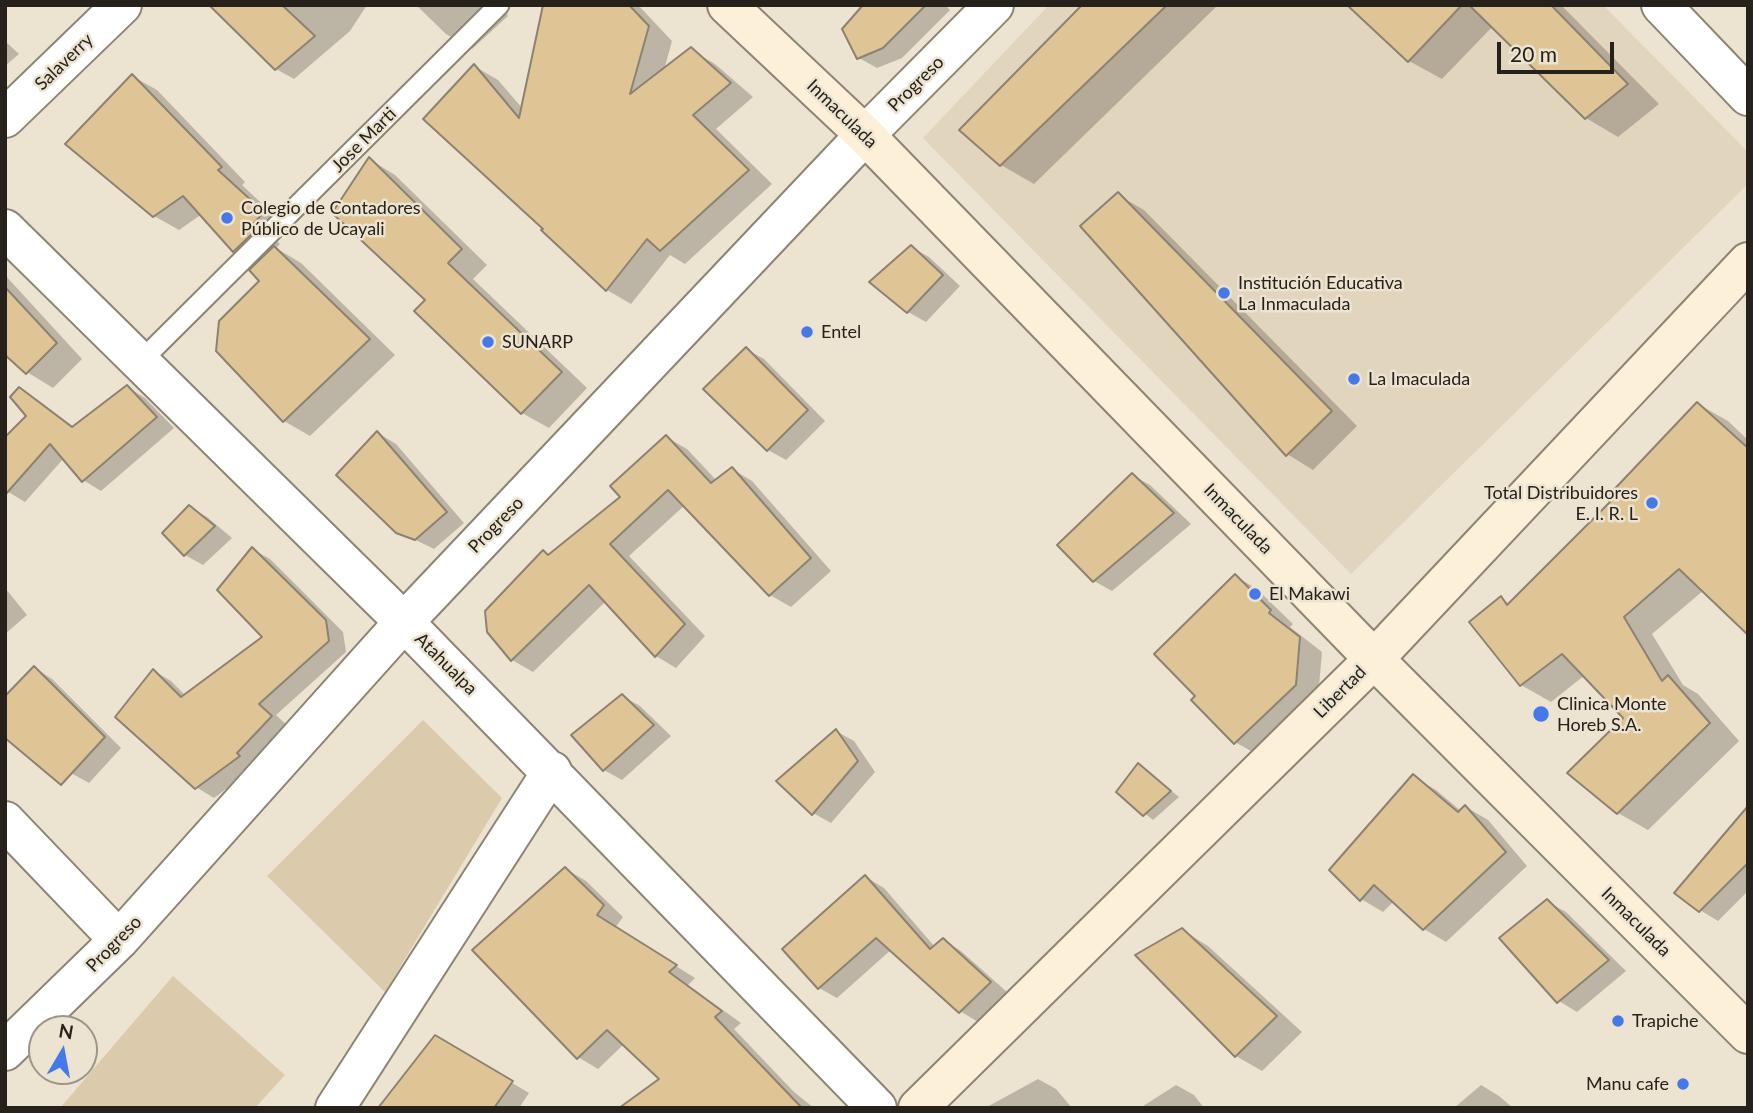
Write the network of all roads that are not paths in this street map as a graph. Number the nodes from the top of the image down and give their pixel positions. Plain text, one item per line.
1 (122, 5) edge
2 (499, 5) edge
3 (727, 5) edge
4 (994, 5) edge
5 (1661, 5) edge
6 (1748, 96) edge
7 (5, 118) edge
8 (865, 135) junction
9 (5, 229) edge
10 (1748, 262) edge
11 (139, 363) junction
12 (404, 622) junction
13 (1374, 659) junction
14 (552, 771) junction
15 (5, 821) edge
16 (119, 940) junction
17 (1748, 1034) edge
18 (5, 1051) edge
19 (335, 1108) edge
20 (877, 1108) edge
21 (918, 1108) edge

1 - 7 street, Salaverry
2 - 11 lane, Jose Marti
3 - 8 street, Inmaculada
4 - 8 street, Progreso
5 - 6 street
8 - 12 street, Progreso
8 - 13 street, Inmaculada
9 - 11 street, Atahualpa
10 - 13 street, Libertad
11 - 12 street, Atahualpa
12 - 14 street, Atahualpa
12 - 16 street, Progreso
13 - 17 street, Inmaculada
13 - 21 street, Libertad
14 - 19 street
14 - 20 street, Atahualpa
15 - 16 street
16 - 18 street, Progreso

